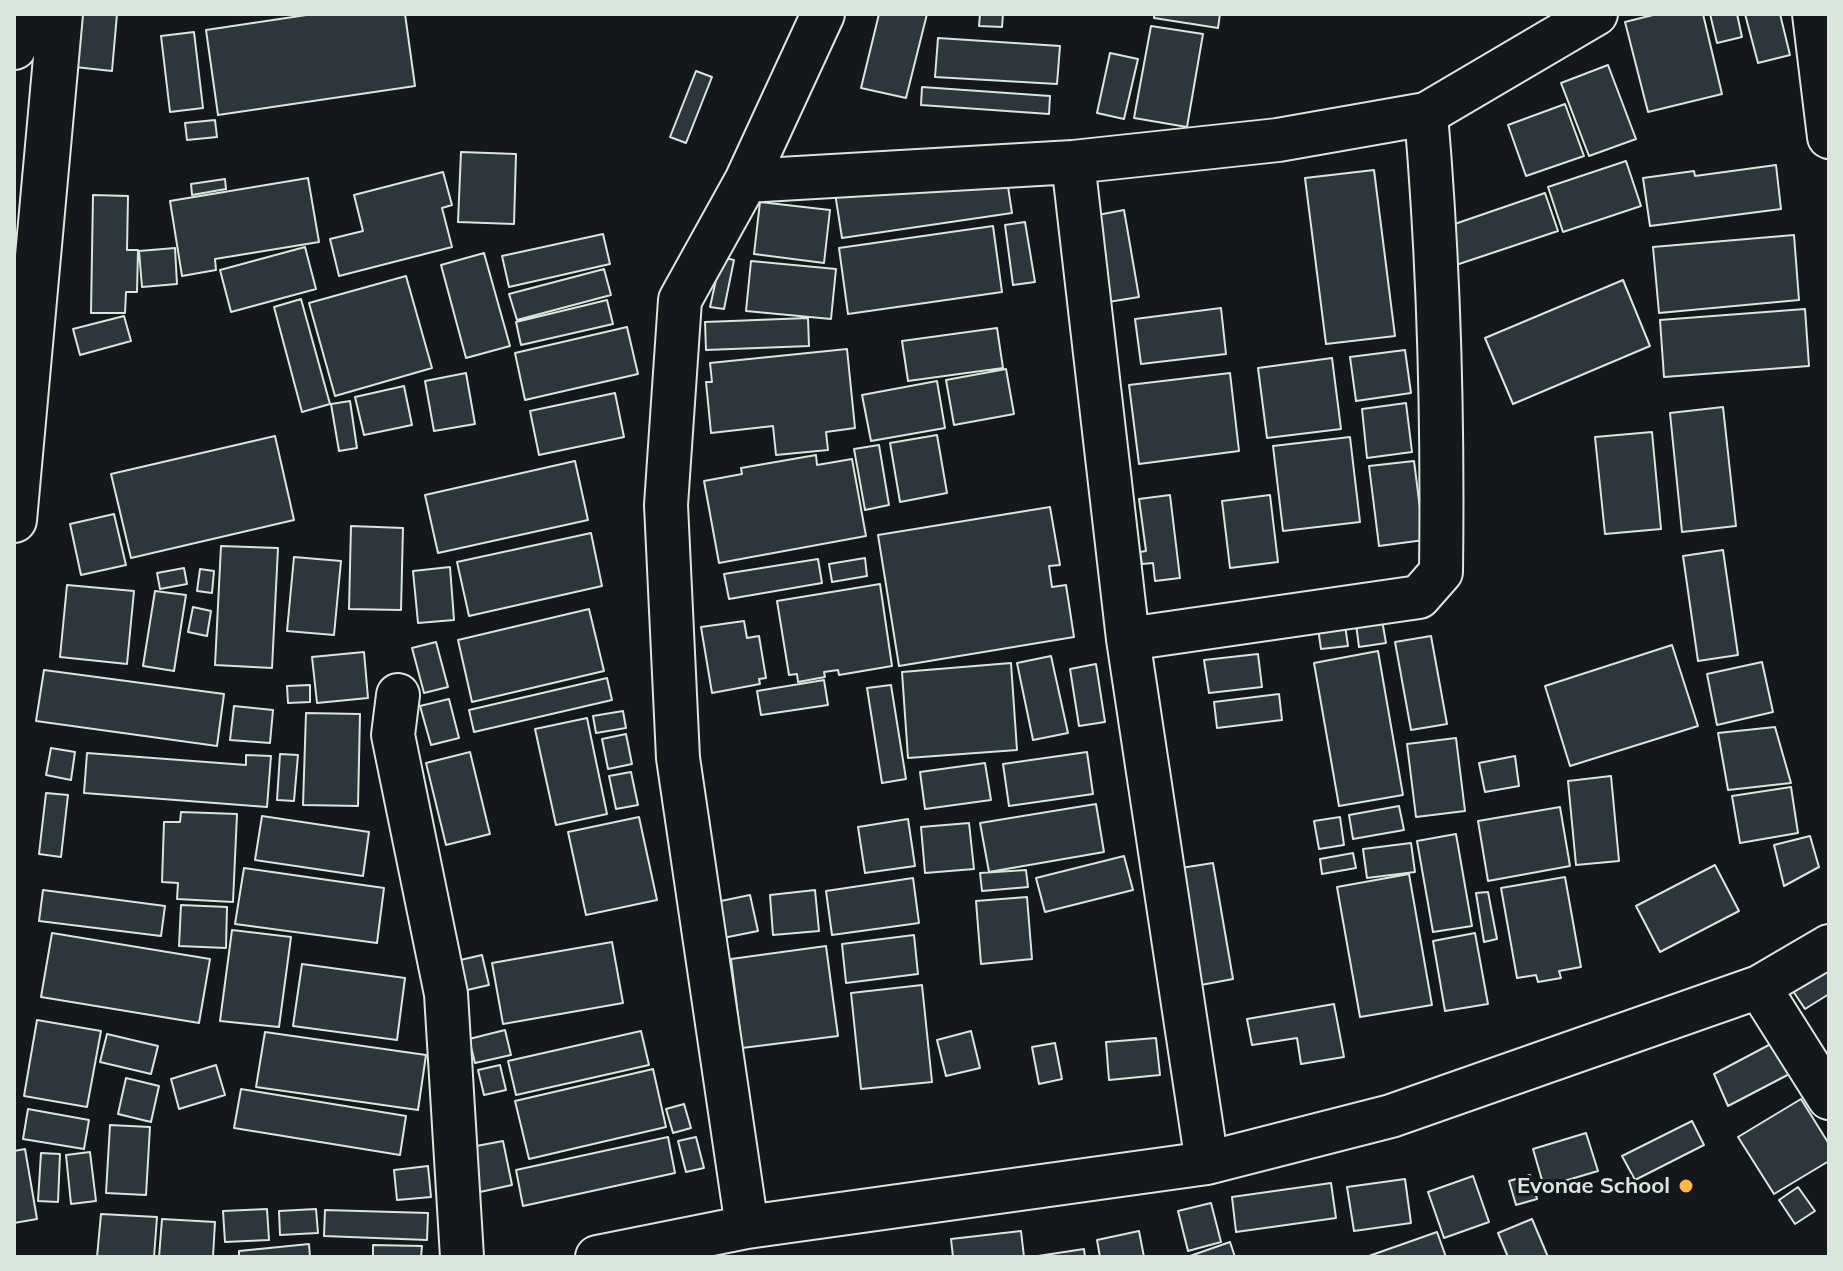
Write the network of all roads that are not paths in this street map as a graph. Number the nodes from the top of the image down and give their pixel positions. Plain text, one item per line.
1 (17, 14) edge
2 (60, 14) edge
3 (823, 14) edge
4 (1596, 14) edge
5 (1814, 14) edge
6 (14, 47) edge
7 (1426, 114) junction
8 (1829, 137) edge
9 (1073, 162) junction
10 (746, 181) junction
11 (14, 520) edge
12 (1128, 639) junction
13 (398, 695) dead end
14 (1829, 946) edge
15 (1759, 987) junction
16 (1829, 1098) edge
17 (1207, 1163) junction
18 (747, 1227) junction
19 (462, 1257) edge
20 (597, 1257) edge

1 - 6 main road
2 - 11 main road
3 - 10 street
4 - 7 street
5 - 8 street
7 - 9 street
7 - 12 street
9 - 10 street
9 - 12 street
10 - 18 street
12 - 17 street
13 - 19 street
14 - 15 street
15 - 16 street
15 - 17 street
17 - 18 street
18 - 20 street

